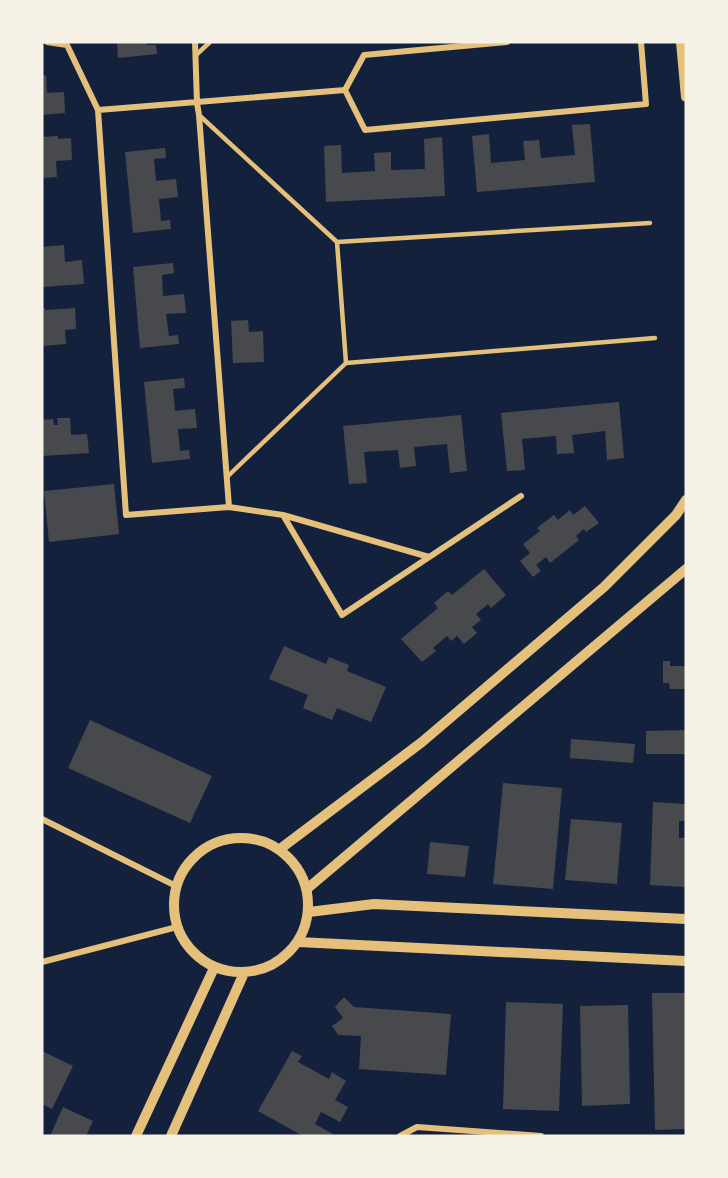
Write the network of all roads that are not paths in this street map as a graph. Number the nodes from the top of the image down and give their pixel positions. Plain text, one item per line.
1 (47, 42) edge
2 (195, 42) edge
3 (210, 42) edge
4 (507, 42) edge
5 (641, 42) edge
6 (681, 42) edge
7 (195, 55) junction
8 (345, 90) junction
9 (686, 97) edge
10 (196, 103) junction
11 (98, 110) junction
12 (199, 115) junction
13 (650, 223) dead end
14 (337, 242) junction
15 (655, 338) dead end
16 (346, 363) junction
17 (227, 477) junction
18 (521, 496) dead end
19 (686, 500) edge
20 (229, 507) junction
21 (283, 515) junction
22 (429, 557) junction
23 (686, 569) edge
24 (42, 819) edge
25 (280, 849) junction
26 (176, 886) junction
27 (308, 888) junction
28 (309, 912) junction
29 (686, 919) edge
30 (177, 927) junction
31 (298, 942) junction
32 (686, 961) edge
33 (42, 962) edge
34 (214, 968) junction
35 (244, 973) junction
36 (136, 1136) edge
37 (171, 1136) edge
38 (400, 1136) edge
39 (541, 1136) edge

1 - 11 street
2 - 7 street
3 - 7 lane
4 - 8 street
5 - 8 street
6 - 9 street
7 - 10 street
8 - 10 street
10 - 11 street
10 - 12 street
11 - 20 street
12 - 14 lane
12 - 17 street
13 - 14 lane
14 - 16 lane
15 - 16 lane
16 - 17 lane
17 - 20 street
18 - 22 street
19 - 25 street
20 - 21 street
21 - 22 street
21 - 22 street
23 - 27 street
24 - 26 street
25 - 26 street
25 - 27 street
26 - 30 street
27 - 28 street
28 - 29 street
28 - 31 street
30 - 33 street
30 - 34 street
31 - 32 street
31 - 35 street
34 - 35 street
34 - 36 street
35 - 37 street
38 - 39 street

